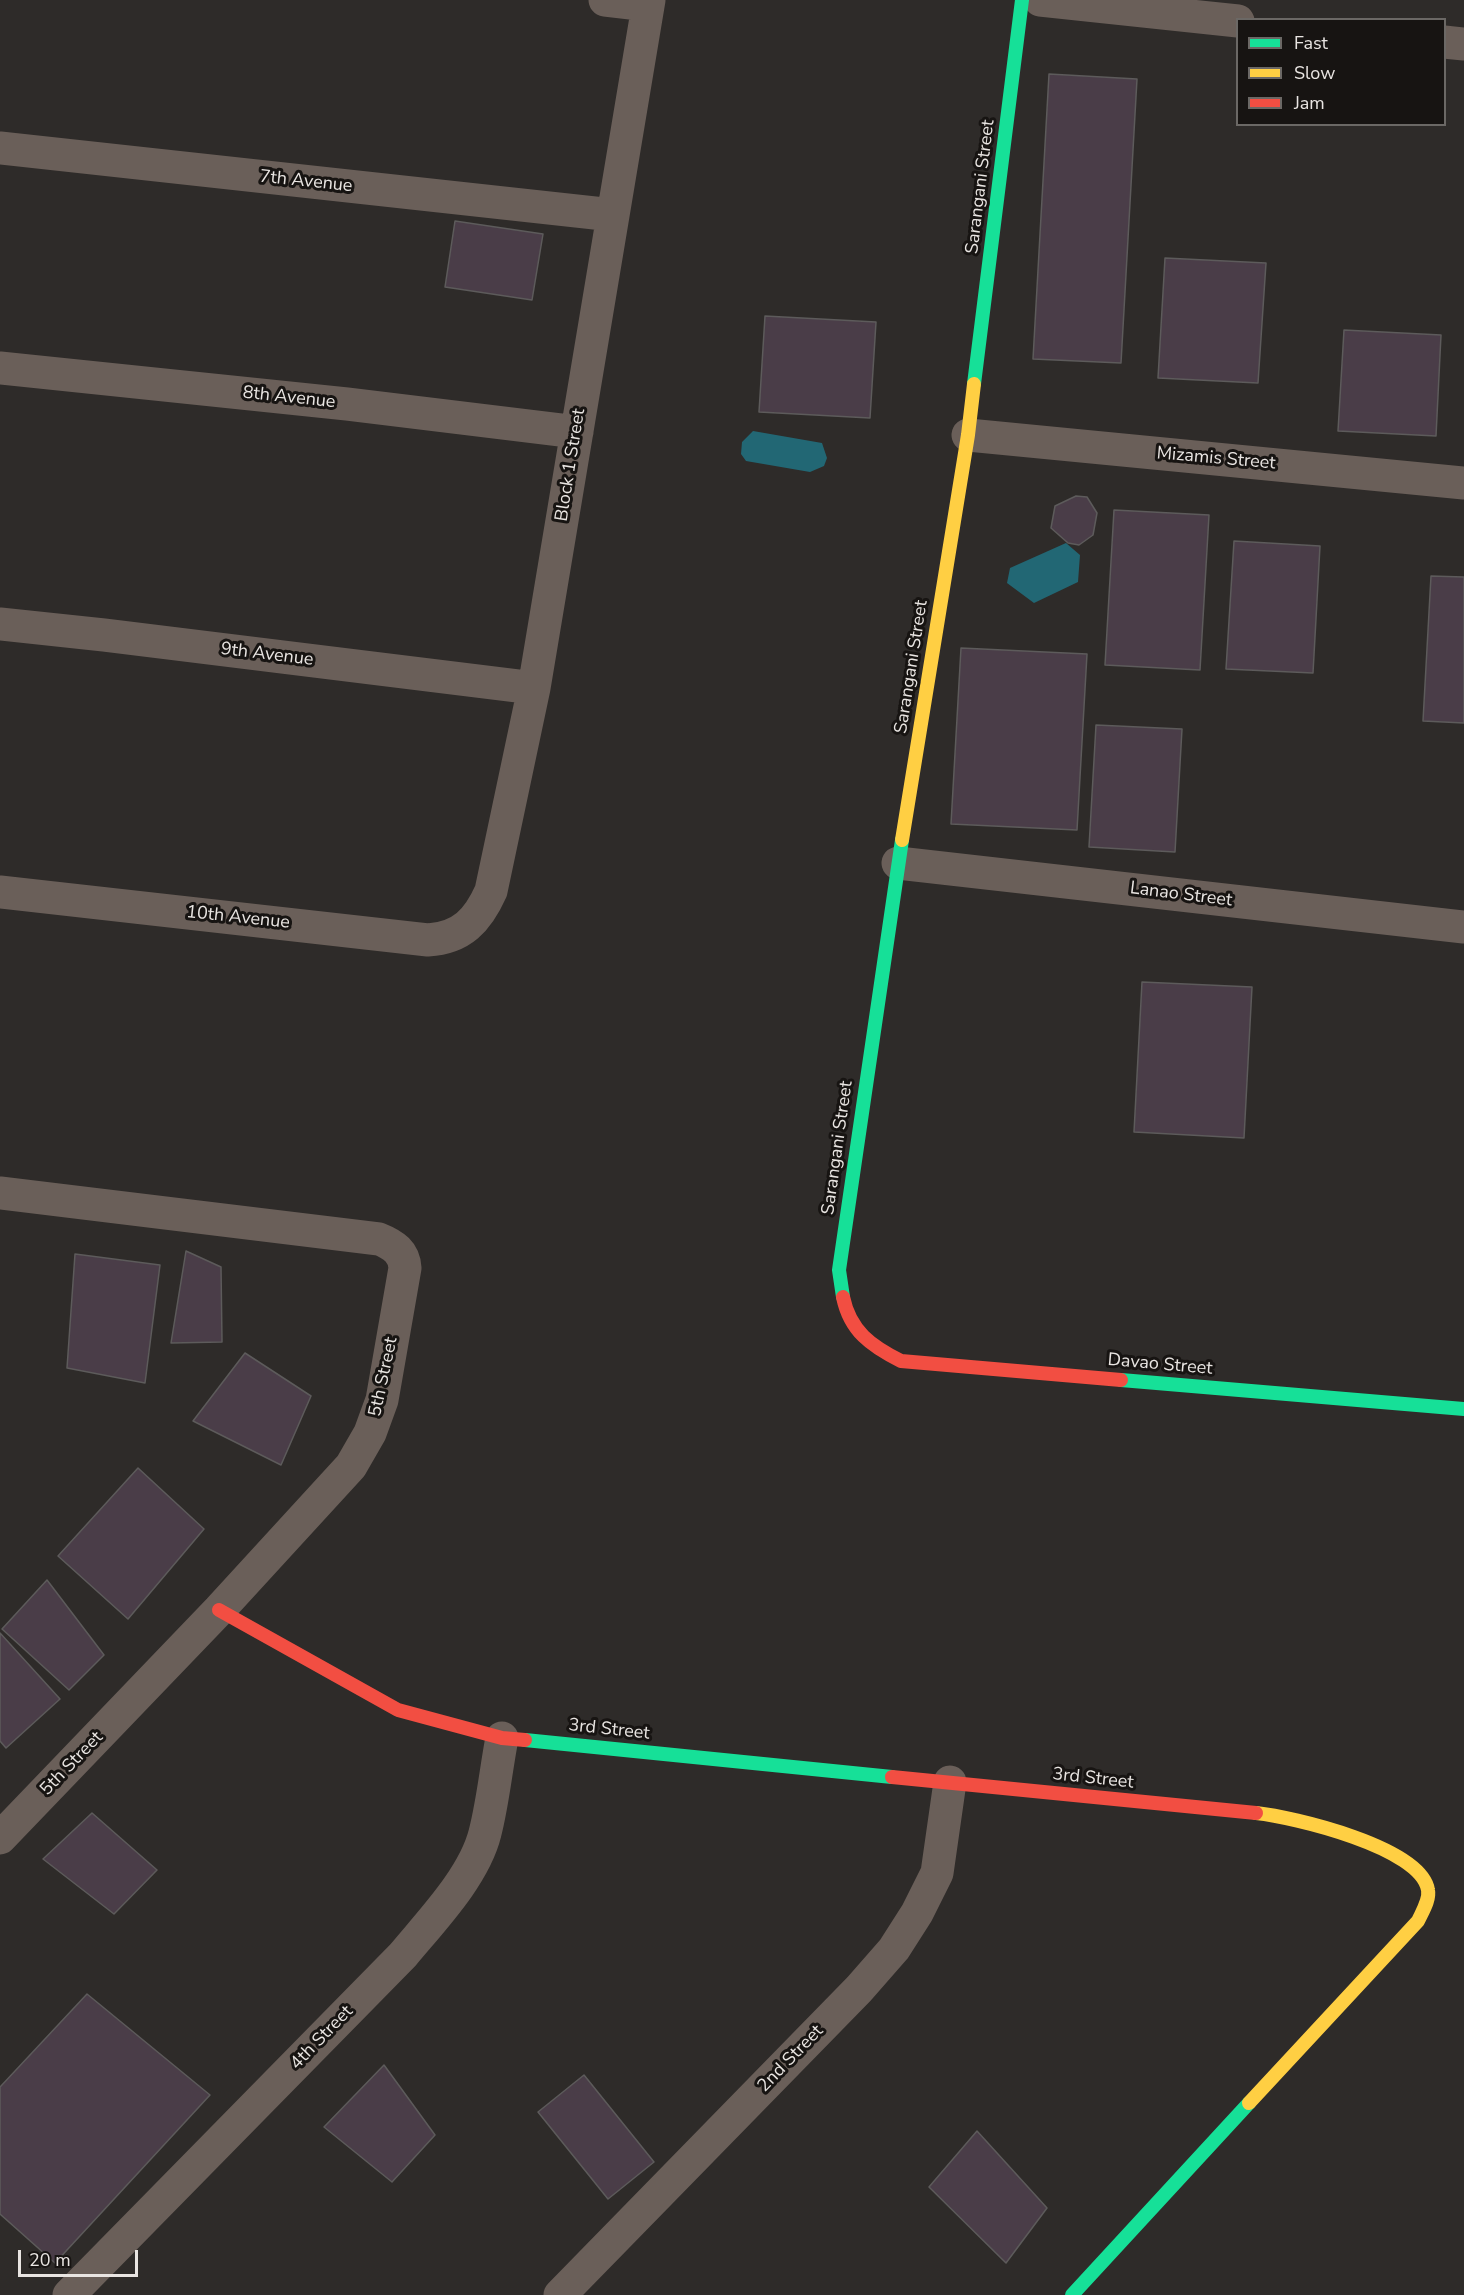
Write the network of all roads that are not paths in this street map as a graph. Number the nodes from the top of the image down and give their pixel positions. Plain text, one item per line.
1 (605, 0) edge
2 (1023, 0) edge
3 (1040, 0) edge
4 (649, 2) edge
5 (1236, 21) edge
6 (1446, 42) edge
7 (1464, 44) edge
8 (0, 148) edge
9 (613, 215) junction
10 (0, 368) edge
11 (577, 432) junction
12 (968, 435) junction
13 (1464, 483) edge
14 (0, 624) edge
15 (534, 688) junction
16 (898, 863) junction
17 (0, 892) edge
18 (471, 923) joint
19 (1464, 927) edge
20 (0, 1193) edge
21 (860, 1335) joint
22 (1464, 1409) edge
23 (219, 1610) junction
24 (502, 1738) junction
25 (950, 1782) junction
26 (0, 1838) edge
27 (69, 2295) edge
28 (560, 2295) edge
29 (1072, 2295) edge

1 - 4 street
2 - 12 street, Sarangani Street
3 - 5 street
4 - 9 street, Block 1 Street
6 - 7 street
8 - 9 street, 7th Avenue
9 - 11 street, Block 1 Street
10 - 11 street, 8th Avenue
11 - 15 street, Block 1 Street
12 - 13 street, Mizamis Street
12 - 16 street, Sarangani Street
14 - 15 street, 9th Avenue
15 - 18 street, Block 1 Street
16 - 19 street, Lanao Street
16 - 21 street, Sarangani Street
17 - 18 street, 10th Avenue
20 - 23 street, 5th Street
21 - 22 street, Davao Street
23 - 24 street, 3rd Street
23 - 26 street, 5th Street
24 - 25 street, 3rd Street
24 - 27 street, 4th Street
25 - 28 street, 2nd Street
25 - 29 street, 3rd Street

